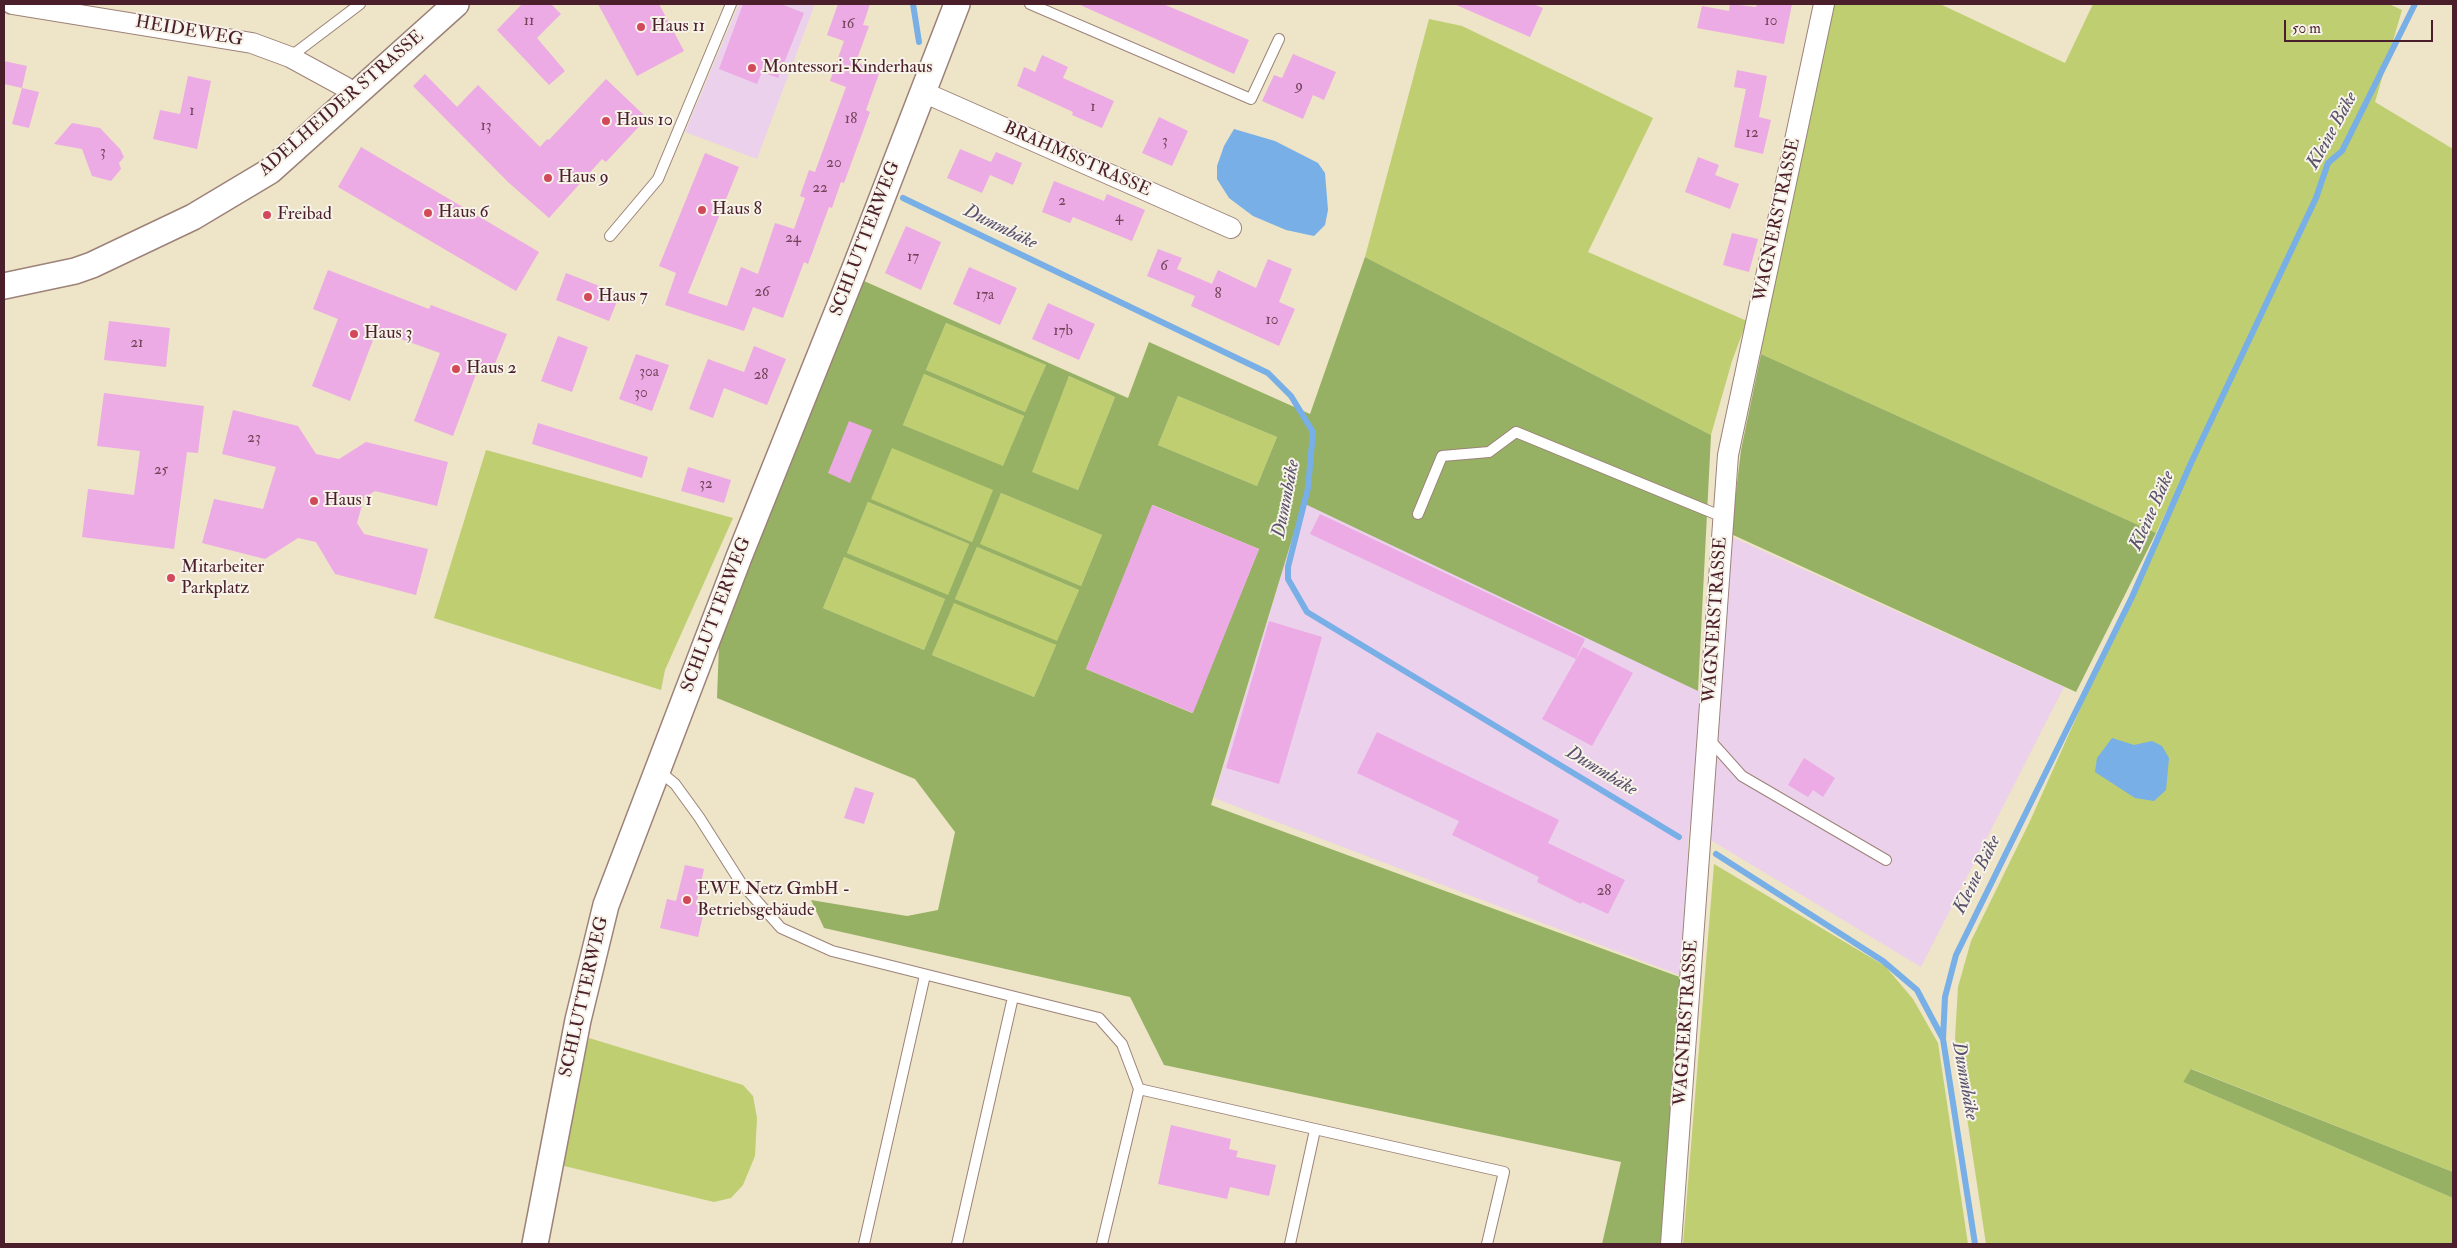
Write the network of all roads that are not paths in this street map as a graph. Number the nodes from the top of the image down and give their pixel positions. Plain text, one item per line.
1 (12, 4) edge
2 (360, 4) edge
3 (456, 4) edge
4 (731, 4) edge
5 (957, 4) edge
6 (1030, 4) edge
7 (1824, 4) edge
8 (1279, 39) dead end
9 (290, 57) junction
10 (923, 92) junction
11 (353, 96) junction
12 (1231, 228) dead end
13 (610, 236) dead end
14 (4, 286) edge
15 (1418, 514) dead end
16 (1723, 517) junction
17 (1708, 737) junction
18 (657, 770) junction
19 (1886, 860) dead end
20 (925, 975) junction
21 (1012, 997) junction
22 (1139, 1089) junction
23 (1315, 1130) junction
24 (535, 1244) edge
25 (864, 1244) edge
26 (957, 1244) edge
27 (1102, 1244) edge
28 (1290, 1244) edge
29 (1487, 1244) edge
30 (1671, 1244) edge

1 - 9 street, HEIDEWEG
2 - 9 lane
3 - 11 street, ADELHEIDER STRASSE
4 - 13 lane
5 - 10 street, SCHLUTTERWEG
6 - 8 lane
7 - 16 street, WAGNERSTRASSE
9 - 11 street, HEIDEWEG
10 - 12 street, BRAHMSSTRASSE
10 - 18 street, SCHLUTTERWEG
11 - 14 street, ADELHEIDER STRASSE
15 - 16 lane
16 - 17 street, WAGNERSTRASSE
17 - 19 lane
17 - 30 street, WAGNERSTRASSE
18 - 20 lane
18 - 24 street, SCHLUTTERWEG
20 - 21 lane
20 - 25 lane
21 - 22 lane
21 - 26 lane
22 - 23 lane
22 - 27 lane
23 - 28 lane
23 - 29 lane

